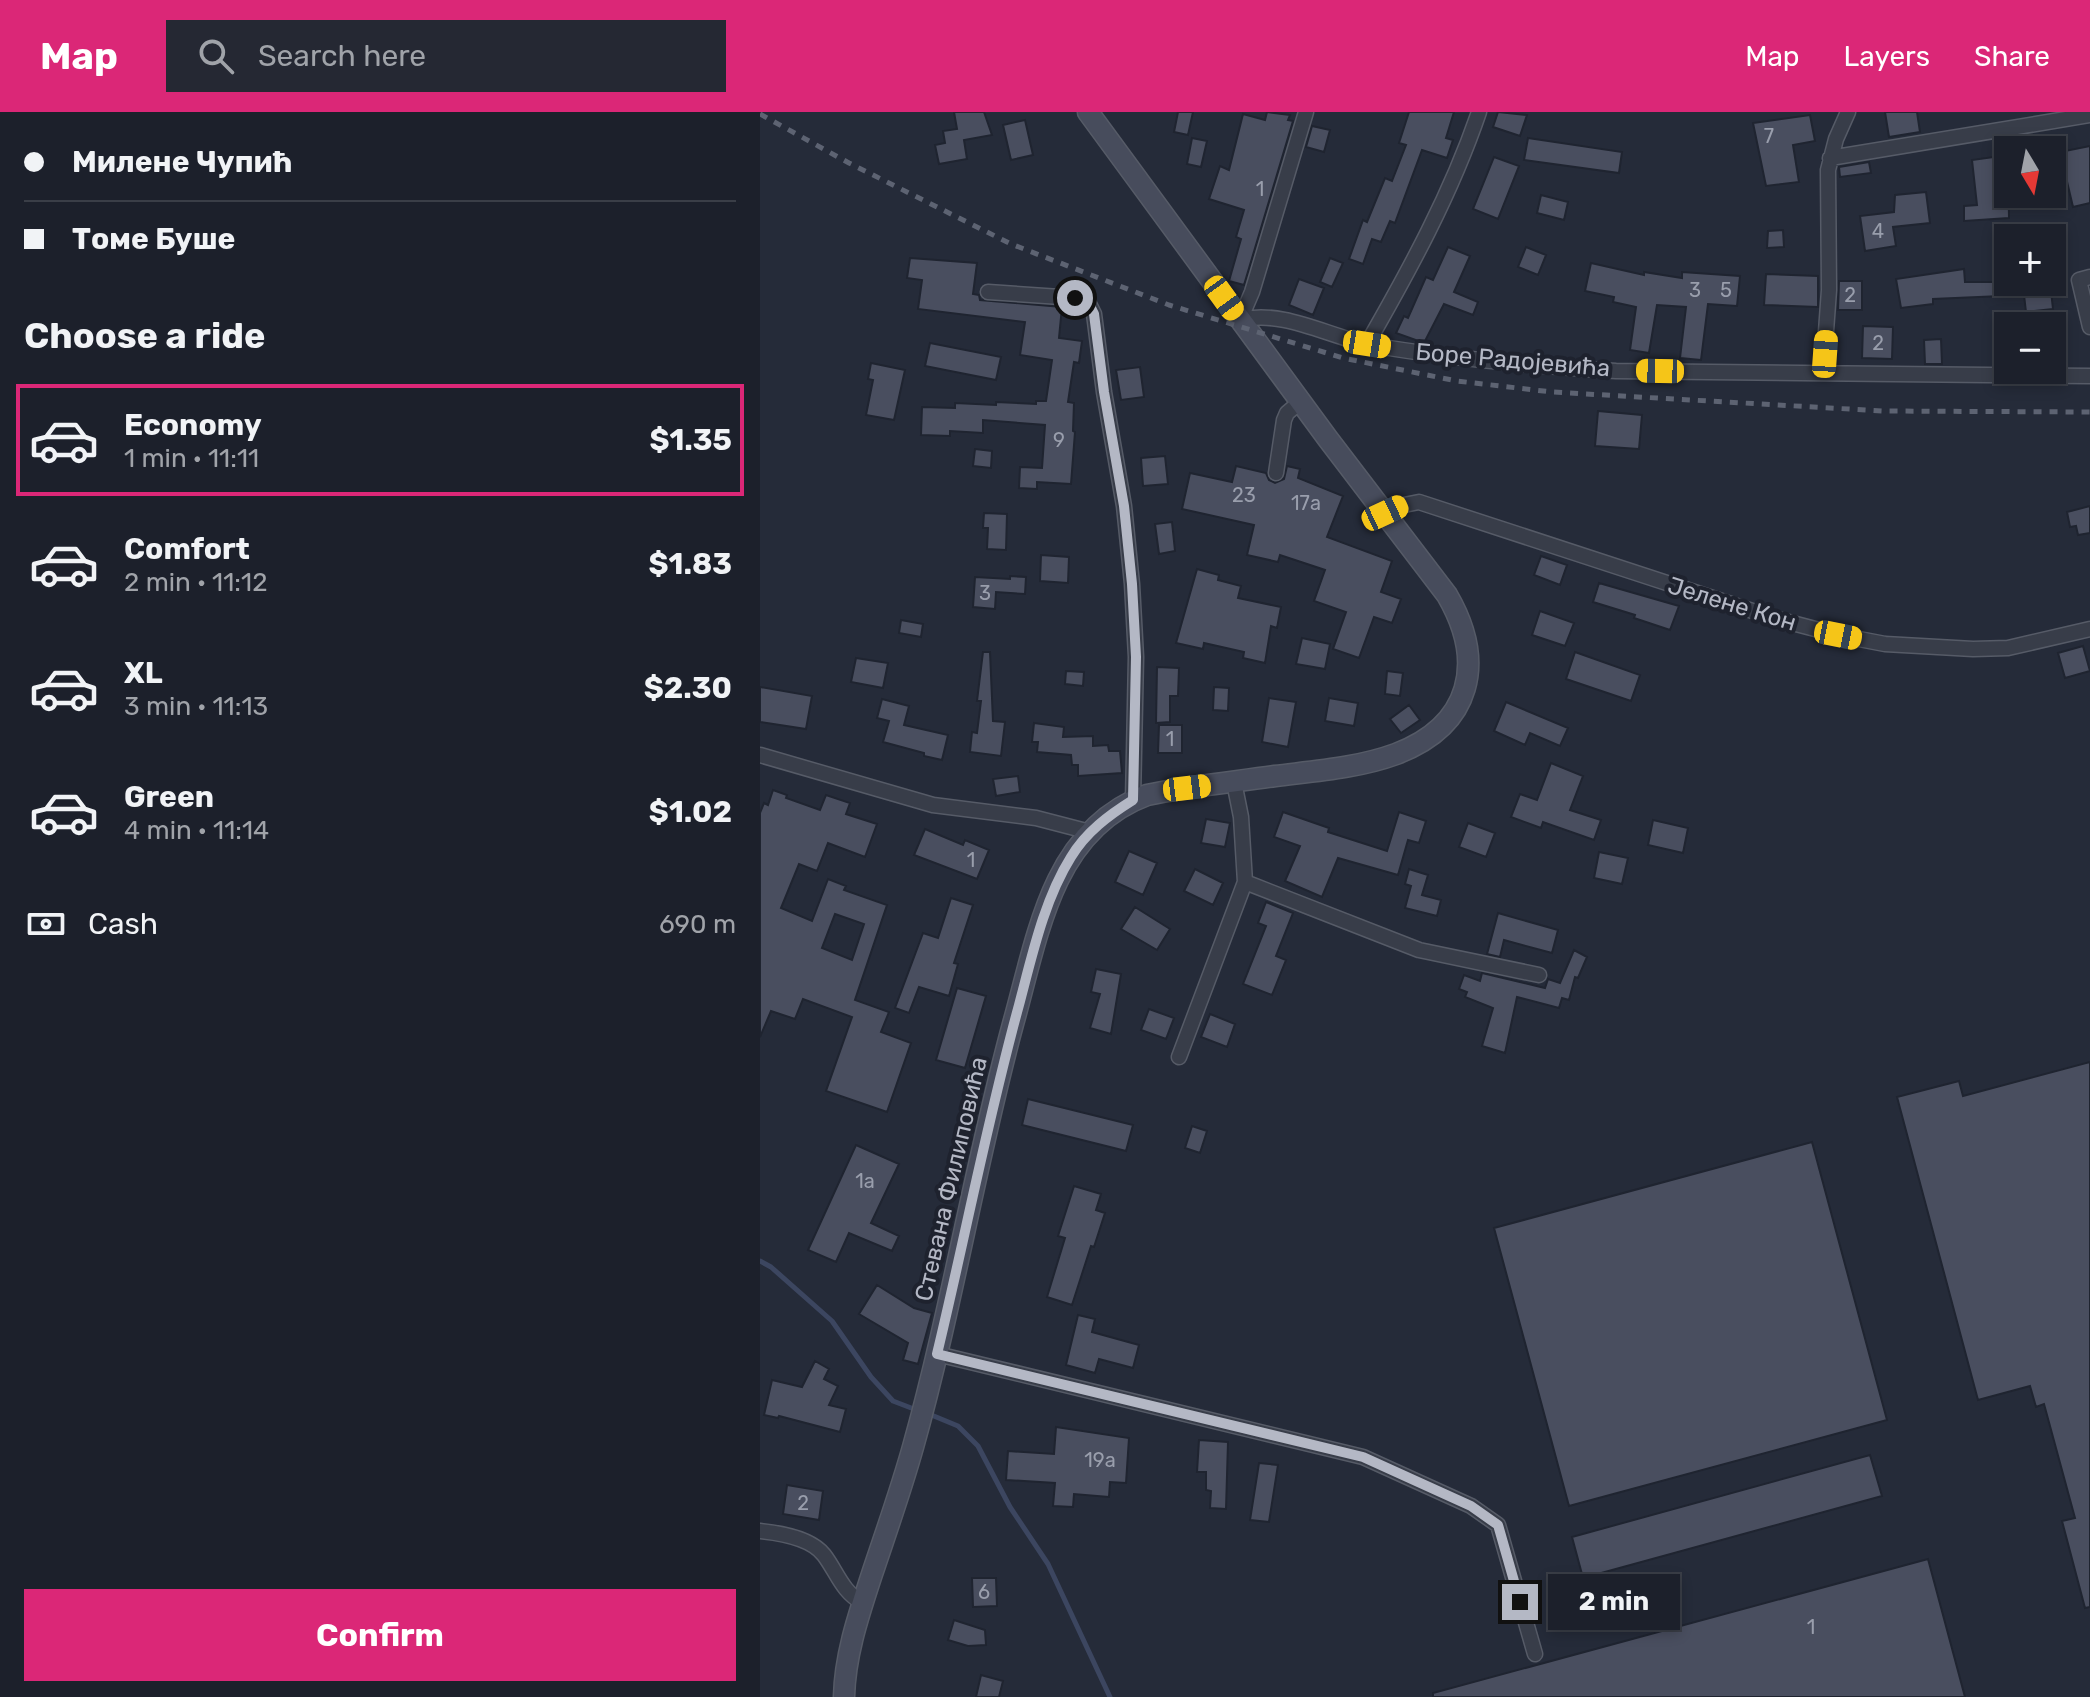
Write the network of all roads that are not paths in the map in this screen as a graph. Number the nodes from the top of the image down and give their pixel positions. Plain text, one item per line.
1 (1088, 112) edge
2 (1306, 112) edge
3 (1479, 112) edge
4 (1848, 112) edge
5 (2090, 115) edge
6 (1830, 158) junction
7 (2090, 277) edge
8 (988, 292) dead end
9 (1240, 320) junction
10 (2090, 327) edge
11 (1367, 344) junction
12 (1823, 373) junction
13 (2090, 376) edge
14 (1300, 402) junction
15 (1276, 473) dead end
16 (1385, 513) junction
17 (2090, 629) edge
18 (760, 755) edge
19 (1234, 782) junction
20 (1133, 800) junction
21 (1090, 832) junction
22 (1245, 882) junction
23 (1539, 975) dead end
24 (1179, 1057) dead end
25 (937, 1354) junction
26 (760, 1531) edge
27 (863, 1603) junction
28 (1535, 1654) dead end
29 (844, 1697) edge

1 - 9 main road, Стевана Филиповића
2 - 9 street
3 - 11 street
4 - 6 street
5 - 6 street
6 - 12 street
7 - 10 street
8 - 20 street
9 - 11 street, Боре Радојевића
9 - 14 main road, Стевана Филиповића
11 - 12 street, Боре Радојевића
12 - 13 street, Боре Радојевића
14 - 15 street
14 - 16 main road, Стевана Филиповића
16 - 17 street, Јелене Кон
16 - 19 main road, Стевана Филиповића
18 - 21 street
19 - 20 main road, Стевана Филиповића
19 - 22 street
20 - 21 main road, Стевана Филиповића
21 - 25 main road, Стевана Филиповића
22 - 23 street
22 - 24 street
25 - 27 main road, Стевана Филиповића
25 - 28 street
26 - 27 street
27 - 29 main road, Стевана Филиповића

